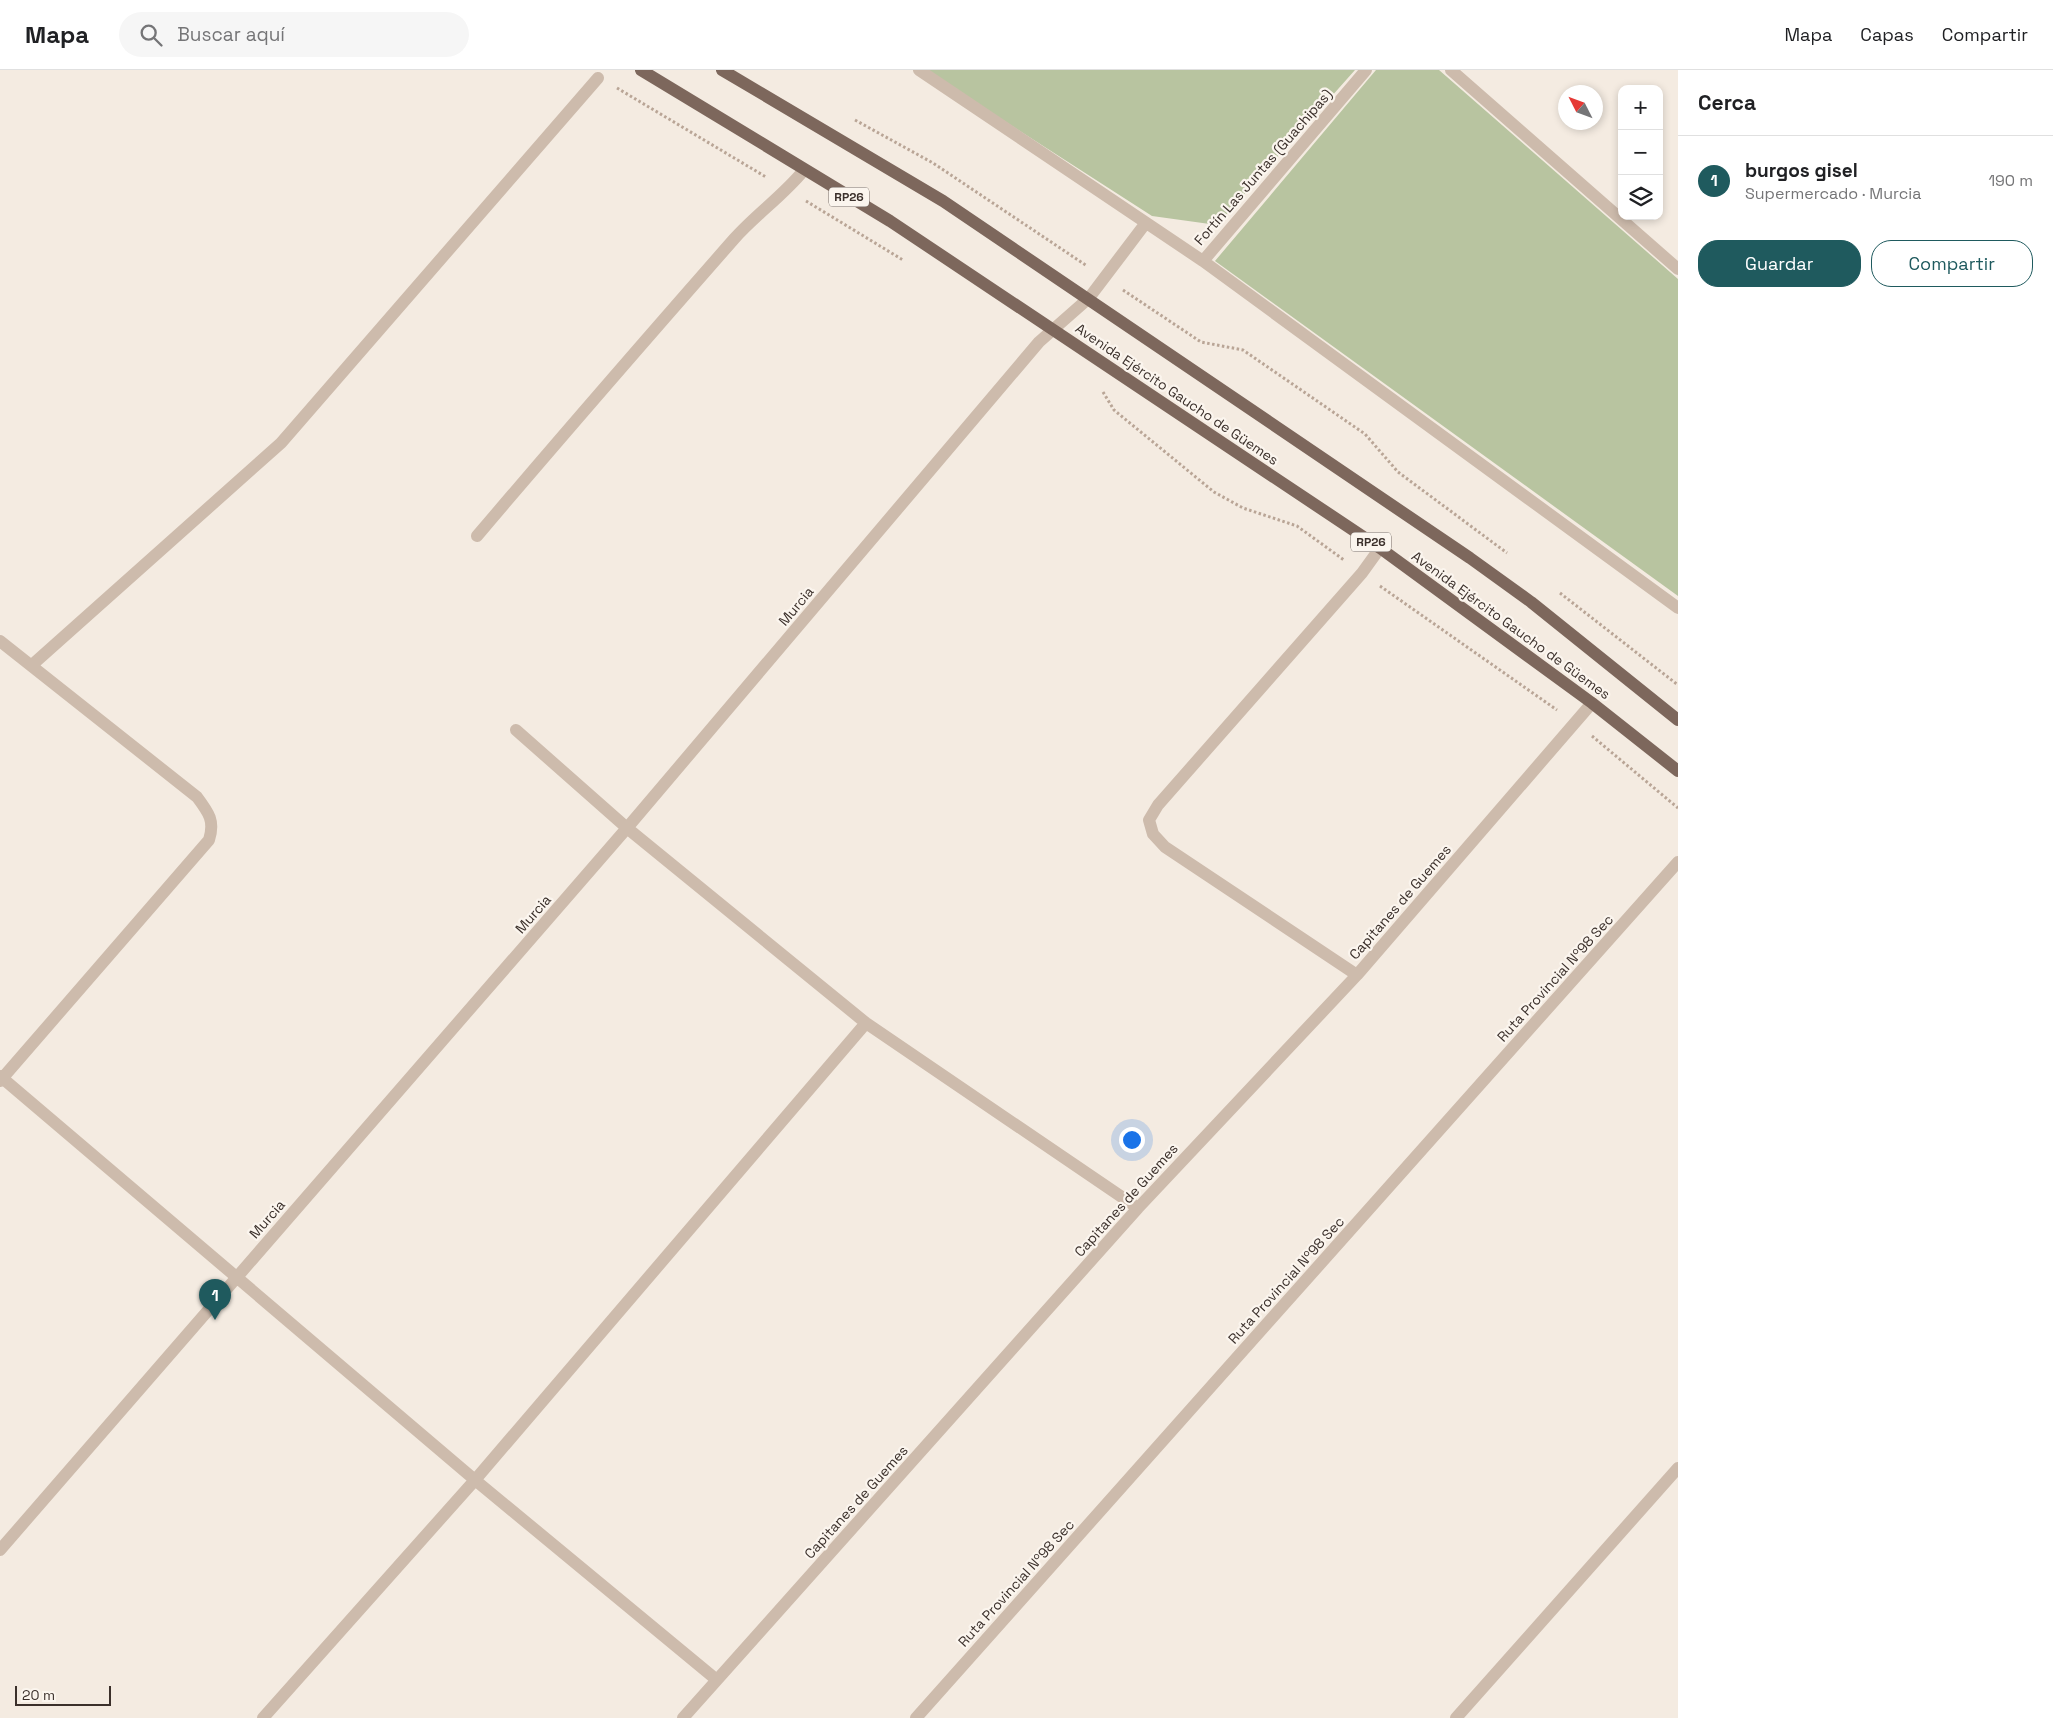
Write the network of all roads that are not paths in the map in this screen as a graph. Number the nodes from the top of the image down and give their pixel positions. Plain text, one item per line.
1 (641, 70) edge
2 (722, 70) edge
3 (919, 70) edge
4 (1366, 70) edge
5 (1451, 70) edge
6 (598, 78) road end
7 (804, 170) junction
8 (1145, 224) junction
9 (1203, 261) junction
10 (1678, 269) edge
11 (1089, 298) junction
12 (1053, 330) junction
13 (477, 536) dead end
14 (1380, 548) junction
15 (1678, 608) edge
16 (0, 642) edge
17 (32, 666) junction
18 (1592, 703) junction
19 (1678, 720) edge
20 (516, 730) dead end
21 (1678, 771) edge
22 (627, 828) junction
23 (1678, 862) edge
24 (1357, 975) junction
25 (866, 1023) junction
26 (1, 1078) edge
27 (1138, 1208) junction
28 (237, 1277) junction
29 (1678, 1468) edge
30 (475, 1480) junction
31 (0, 1550) edge
32 (717, 1680) junction
33 (263, 1718) edge
34 (683, 1718) edge
35 (916, 1718) edge
36 (1456, 1718) edge

1 - 7 main road, Avenida Ejército Gaucho de Güemes / RP26
2 - 11 main road, Avenida Ejército Gaucho de Güemes
3 - 8 street
4 - 9 street, Fortín Las Juntas (Guachipas)
5 - 10 street
6 - 17 street
7 - 12 main road, Avenida Ejército Gaucho de Güemes / RP26
7 - 13 street
8 - 9 street
8 - 11 street
9 - 15 street
11 - 12 street, Murcia
11 - 19 main road, Avenida Ejército Gaucho de Güemes
12 - 14 main road, Avenida Ejército Gaucho de Güemes / RP26
12 - 22 street, Murcia
14 - 18 main road, Avenida Ejército Gaucho de Güemes / RP26
14 - 24 street
16 - 17 street
17 - 26 street
18 - 21 main road, Avenida Ejército Gaucho de Güemes / RP26
18 - 24 street, Capitanes de Guemes
20 - 22 street
22 - 25 street
22 - 28 street, Murcia
23 - 35 street, Ruta Provincial Nº98 Sec
24 - 27 street, Capitanes de Guemes
25 - 27 street
25 - 30 street
26 - 28 street
27 - 32 street, Capitanes de Guemes
28 - 30 street
28 - 31 street, Murcia
29 - 36 street
30 - 32 street
30 - 33 street
32 - 34 street, Capitanes de Guemes

